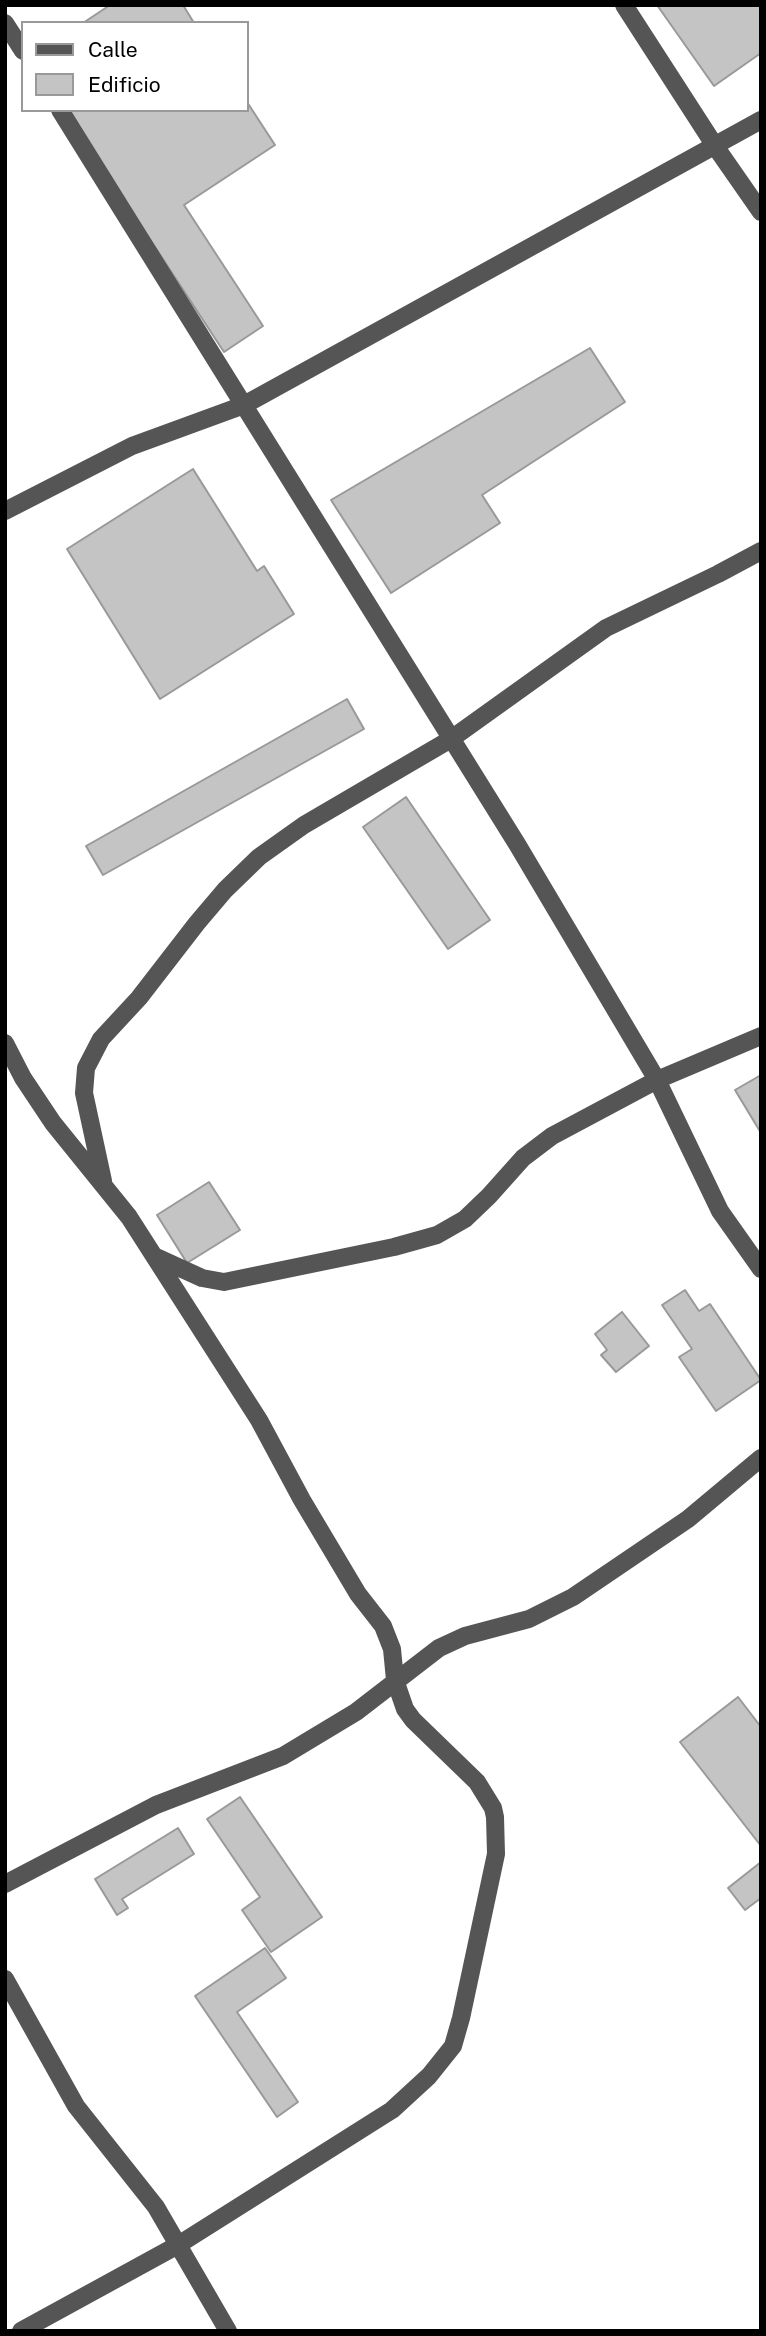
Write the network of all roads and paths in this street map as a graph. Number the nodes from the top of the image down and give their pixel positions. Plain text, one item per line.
1 (624, 5) edge
2 (5, 23) edge
3 (21, 48) edge
4 (61, 112) edge
5 (761, 120) edge
6 (715, 146) junction
7 (761, 212) edge
8 (244, 405) junction
9 (5, 510) edge
10 (761, 551) edge
11 (451, 739) junction
12 (761, 1036) edge
13 (5, 1043) edge
14 (657, 1080) junction
15 (104, 1185) junction
16 (156, 1257) junction
17 (761, 1269) edge
18 (761, 1458) edge
19 (396, 1680) junction
20 (5, 1884) edge
21 (5, 1979) edge
22 (178, 2245) junction
23 (21, 2331) edge
24 (228, 2331) edge

1 - 6 street
2 - 3 street
4 - 8 street
5 - 6 street
6 - 7 street
6 - 8 street
8 - 9 street
8 - 11 street
10 - 11 street
11 - 14 street
11 - 15 street
12 - 14 street
13 - 15 street
14 - 16 street
14 - 17 street
15 - 16 street
16 - 19 street
18 - 19 street
19 - 20 street
19 - 22 street
21 - 22 street
22 - 23 street
22 - 24 street

